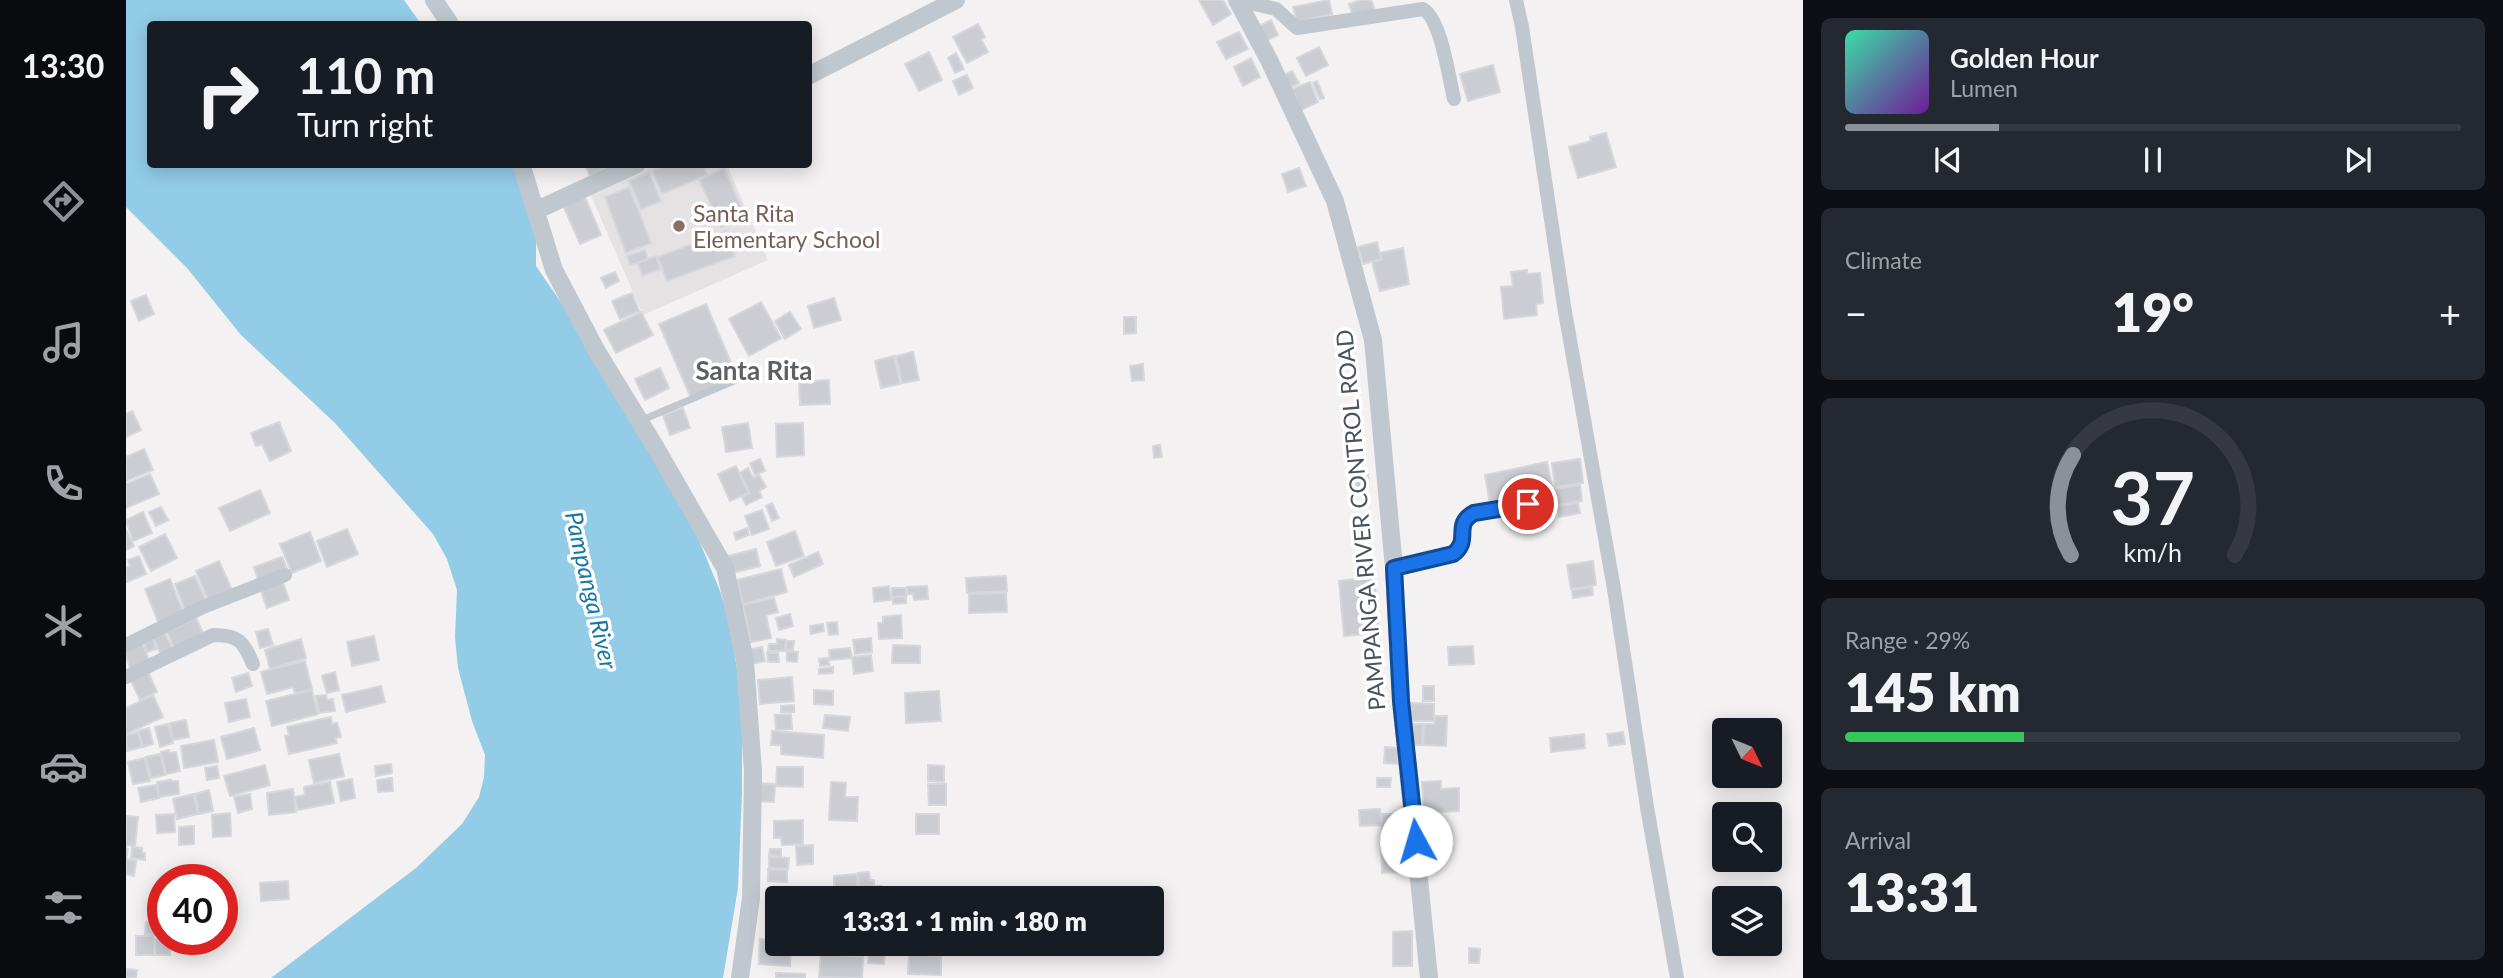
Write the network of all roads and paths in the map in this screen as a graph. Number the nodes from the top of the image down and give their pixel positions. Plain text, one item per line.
1 (434, 0) edge
2 (956, 0) edge
3 (1238, 0) edge
4 (1516, 0) edge
5 (448, 21) edge
6 (812, 74) edge
7 (1454, 99) dead end
8 (522, 168) edge
9 (628, 168) edge
10 (537, 210) junction
11 (741, 379) dead end
12 (640, 421) junction
13 (1528, 504) dead end
14 (1394, 568) junction
15 (285, 575) dead end
16 (126, 645) edge
17 (253, 663) dead end
18 (126, 677) edge
19 (740, 978) edge
20 (1429, 978) edge
21 (1677, 978) edge

1 - 5 street
2 - 6 street
3 - 7 street
3 - 14 street, PAMPANGA RIVER CONTROL ROAD
4 - 21 street
8 - 10 street
9 - 10 street
10 - 12 street
11 - 12 lane
12 - 19 street
13 - 14 lane
14 - 20 street, PAMPANGA RIVER CONTROL ROAD
15 - 16 street
17 - 18 street

